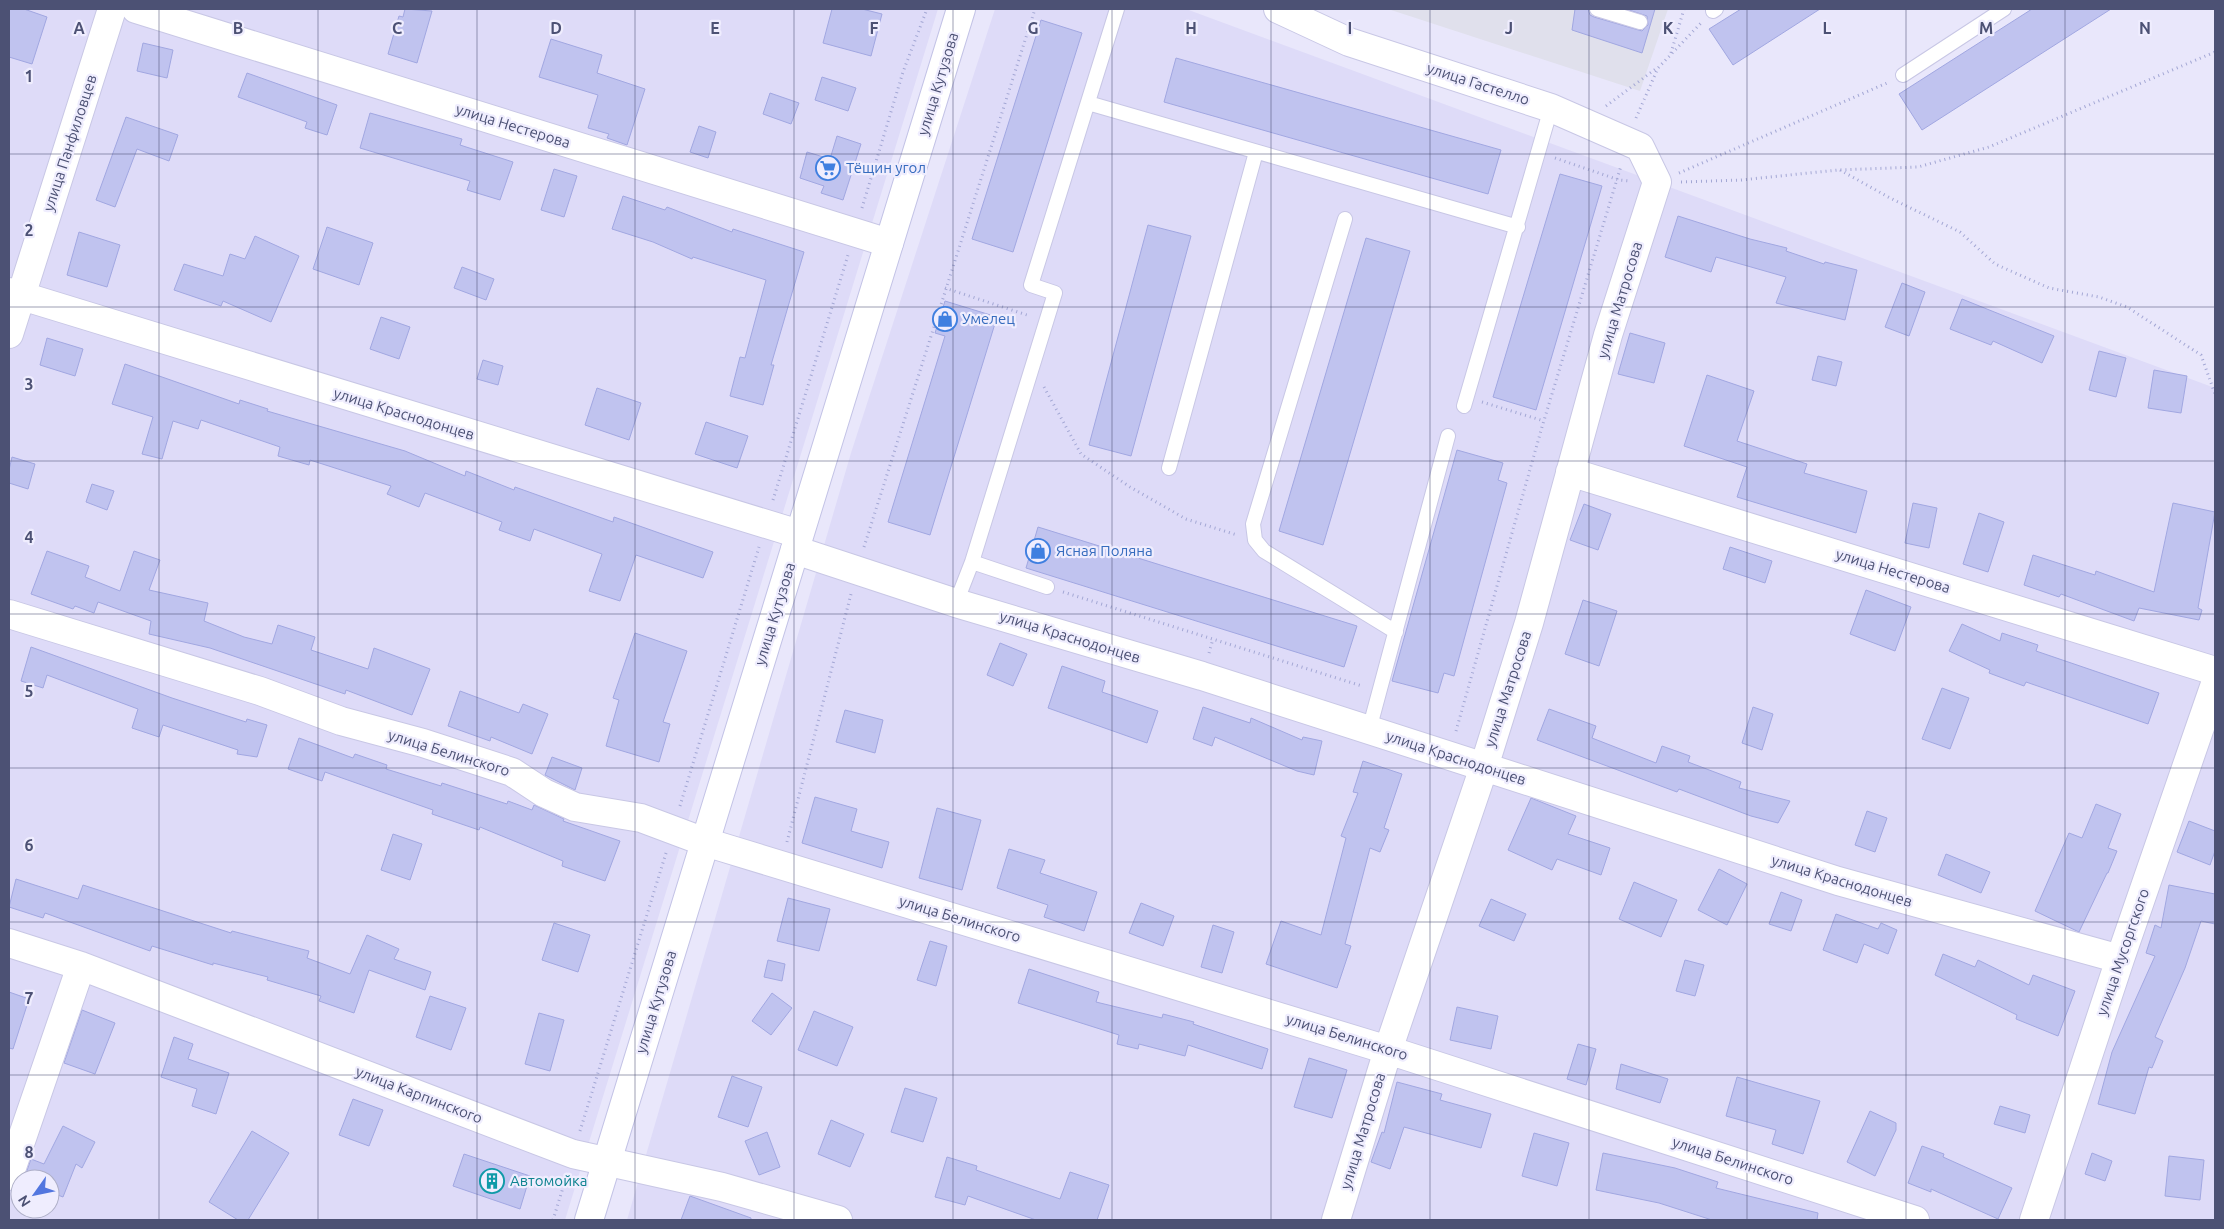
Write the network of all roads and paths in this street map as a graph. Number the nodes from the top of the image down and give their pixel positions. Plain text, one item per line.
1 (112, 9) edge
2 (136, 9) edge
3 (927, 9) edge
4 (961, 9) edge
5 (1035, 9) edge
6 (1117, 9) edge
7 (1278, 9) edge
8 (1596, 9) edge
9 (1684, 9) edge
10 (2004, 9) edge
11 (1715, 10) edge
12 (1640, 22) dead end
13 (2215, 52) edge
14 (1671, 54) junction
15 (1903, 75) joint
16 (1088, 103) junction
17 (1552, 108) junction
18 (1626, 140) junction
19 (1256, 152) junction
20 (1540, 153) junction
21 (1838, 170) junction
22 (1619, 180) junction
23 (1656, 182) junction
24 (1345, 219) dead end
25 (1518, 227) junction
26 (854, 233) junction
27 (889, 243) junction
28 (945, 288) junction
29 (15, 294) edge
30 (1046, 321) junction
31 (9, 334) edge
32 (1033, 366) junction
33 (2215, 394) edge
34 (1465, 401) joint
35 (1544, 422) junction
36 (1448, 436) dead end
37 (1169, 468) dead end
38 (1570, 472) junction
39 (766, 525) junction
40 (1255, 540) junction
41 (797, 542) junction
42 (972, 562) junction
43 (857, 569) junction
44 (1048, 587) joint
45 (956, 603) junction
46 (9, 614) edge
47 (1396, 632) junction
48 (2215, 671) edge
49 (2215, 684) edge
50 (1380, 691) junction
51 (1369, 730) junction
52 (1449, 756) junction
53 (1484, 767) junction
54 (673, 830) junction
55 (705, 842) junction
56 (781, 864) junction
57 (9, 942) edge
58 (2120, 959) junction
59 (81, 966) junction
60 (1388, 1050) junction
61 (573, 1154) junction
62 (607, 1162) junction
63 (9, 1176) edge
64 (553, 1220) edge
65 (589, 1220) edge
66 (838, 1220) edge
67 (1336, 1220) edge
68 (1915, 1220) edge
69 (2034, 1220) edge

1 - 29 street, улица Панфиловцев
2 - 26 street, улица Нестерова
3 - 26 path
4 - 27 street, улица Кутузова
5 - 28 path
6 - 16 lane
7 - 17 street, улица Гастелло
8 - 12 lane
9 - 14 path
10 - 15 lane
11 - 14 path
13 - 21 path
14 - 18 path
15 - 23 path
16 - 19 lane
16 - 30 lane
17 - 18 street, улица Гастелло
17 - 20 lane
18 - 22 path
18 - 23 street, улица Гастелло
19 - 25 lane
19 - 37 lane
20 - 22 path
20 - 25 lane
21 - 23 path
21 - 33 path
22 - 23 path
22 - 35 path
23 - 38 street, улица Матросова
24 - 40 lane
25 - 34 lane
26 - 27 street, улица Нестерова
26 - 39 path
27 - 41 street, улица Кутузова
28 - 30 path
28 - 43 path
29 - 31 street, улица Панфиловцев
29 - 39 street, улица Краснодонцев
30 - 32 lane
32 - 40 path
32 - 42 lane
34 - 35 path
35 - 52 path
36 - 47 lane
38 - 48 street, улица Нестерова
38 - 53 street, улица Матросова
39 - 41 street, улица Краснодонцев
39 - 54 path
40 - 47 lane
41 - 43 street, улица Краснодонцев
41 - 55 street, улица Кутузова
42 - 44 lane
42 - 45 lane
43 - 45 street, улица Краснодонцев
43 - 56 path
44 - 50 path
45 - 51 street, улица Краснодонцев
46 - 54 street, улица Белинского
47 - 50 lane
49 - 58 street, улица Мусоргского
50 - 51 lane
51 - 52 street, улица Краснодонцев
52 - 53 street, улица Краснодонцев
53 - 58 street, улица Краснодонцев
53 - 60 street, улица Матросова
54 - 55 street, улица Белинского
54 - 61 path
55 - 56 street, улица Белинского
55 - 62 street, улица Кутузова
56 - 60 street, улица Белинского
57 - 59 street, улица Карпинского
58 - 69 street, улица Мусоргского
59 - 61 street, улица Карпинского
59 - 63 street
60 - 67 street, улица Матросова
60 - 68 street, улица Белинского
61 - 62 street, улица Карпинского
61 - 64 path
62 - 65 street, улица Кутузова
62 - 66 street, улица Карпинского

